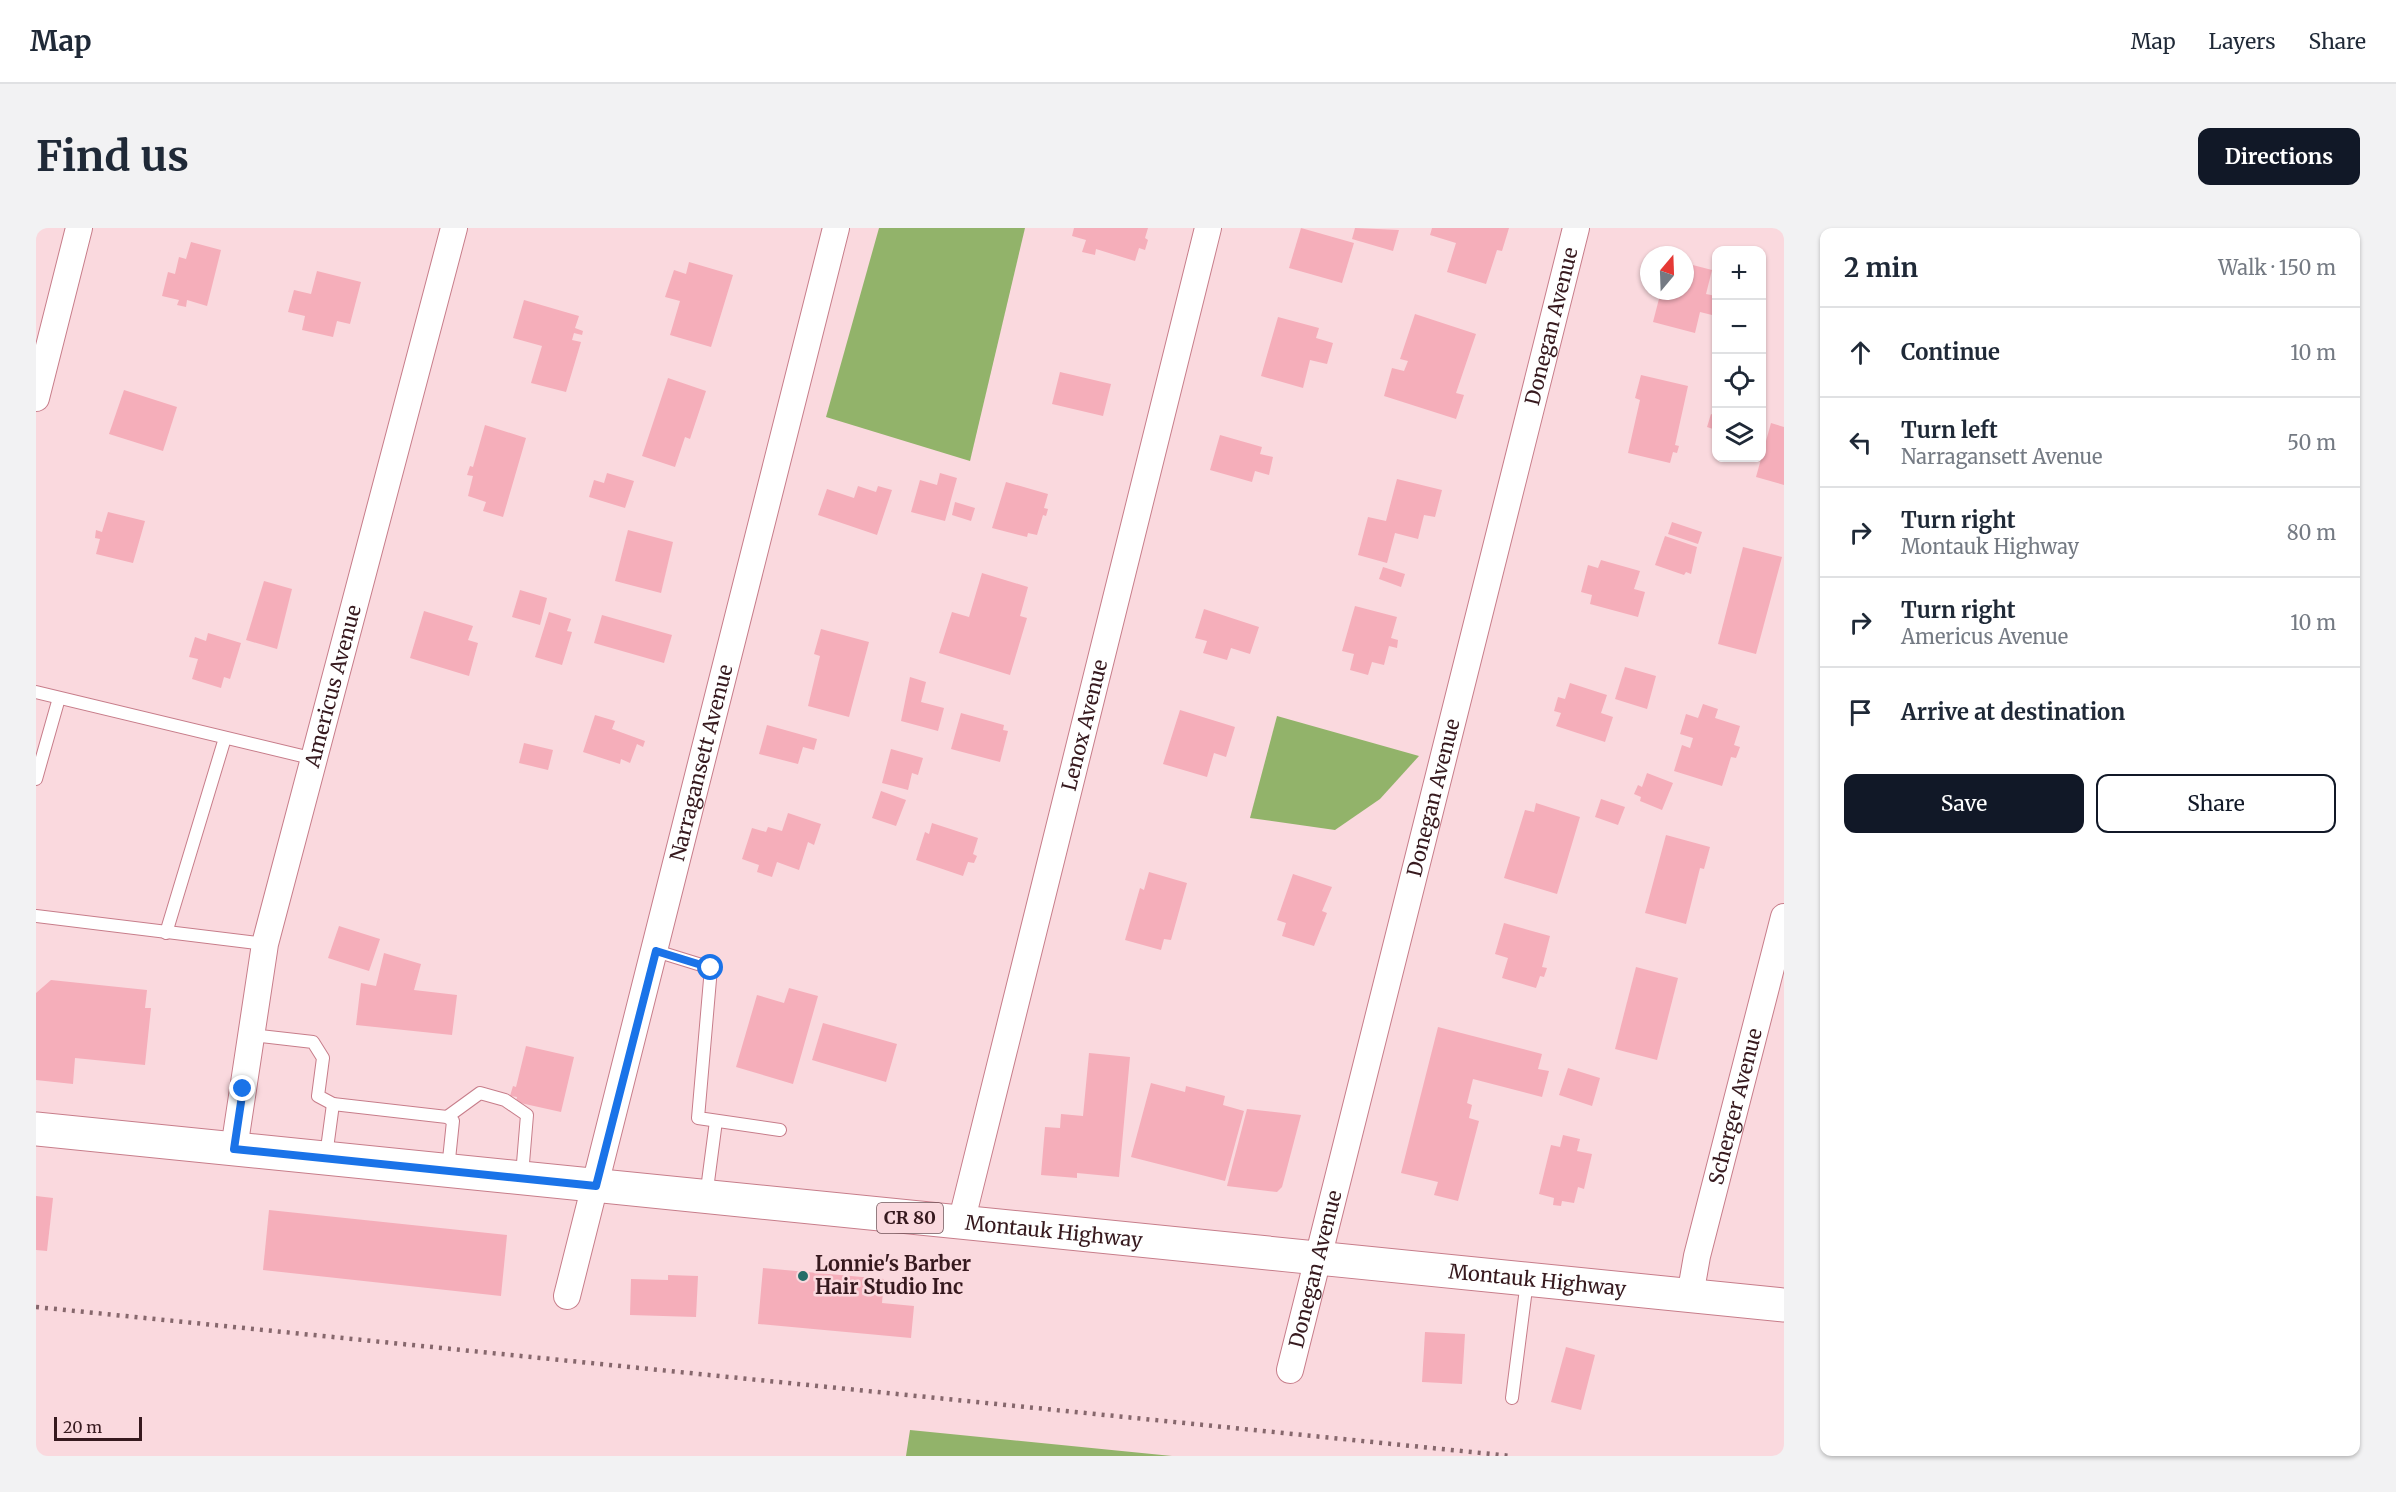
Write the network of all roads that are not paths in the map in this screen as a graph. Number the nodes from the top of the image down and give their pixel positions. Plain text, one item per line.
1 (79, 228) edge
2 (454, 228) edge
3 (836, 228) edge
4 (1208, 228) edge
5 (1576, 228) edge
6 (36, 398) edge
7 (36, 692) edge
8 (59, 698) junction
9 (225, 738) junction
10 (315, 759) junction
11 (36, 779) edge
12 (36, 916) edge
13 (1784, 917) edge
14 (166, 933) junction
15 (265, 944) junction
16 (656, 951) junction
17 (252, 1035) junction
18 (333, 1104) junction
19 (447, 1117) junction
20 (716, 1120) junction
21 (36, 1129) edge
22 (780, 1130) dead end
23 (234, 1149) junction
24 (326, 1158) junction
25 (448, 1171) junction
26 (521, 1178) junction
27 (596, 1186) junction
28 (706, 1197) junction
29 (961, 1223) junction
30 (1317, 1259) junction
31 (1527, 1279) junction
32 (567, 1296) dead end
33 (1690, 1296) junction
34 (1784, 1305) edge
35 (1290, 1370) dead end
36 (1512, 1398) dead end

1 - 6 street
2 - 10 street, Americus Avenue
3 - 16 street, Narragansett Avenue
4 - 29 street, Lenox Avenue
5 - 30 street, Donegan Avenue
7 - 8 lane
8 - 9 lane
8 - 11 lane
9 - 10 lane
9 - 14 lane
10 - 15 street, Americus Avenue
12 - 14 lane
13 - 33 street, Scherger Avenue
14 - 15 lane
15 - 17 street, Americus Avenue
16 - 20 lane
16 - 27 street, Narragansett Avenue
17 - 18 lane
17 - 23 street, Americus Avenue
18 - 19 lane
18 - 24 lane
19 - 25 lane
19 - 26 lane
20 - 22 lane
20 - 28 lane
21 - 23 main road, Montauk Highway / CR 80
23 - 24 main road, Montauk Highway / CR 80
24 - 25 main road, Montauk Highway / CR 80
25 - 26 main road, Montauk Highway / CR 80
26 - 27 main road, Montauk Highway / CR 80
27 - 28 main road, Montauk Highway / CR 80
27 - 32 street, Narragansett Avenue
28 - 29 main road, Montauk Highway / CR 80
29 - 30 main road, Montauk Highway / CR 80
30 - 31 main road, Montauk Highway / CR 80
30 - 35 street, Donegan Avenue
31 - 33 main road, Montauk Highway / CR 80
31 - 36 lane
33 - 34 main road, Montauk Highway / CR 80

